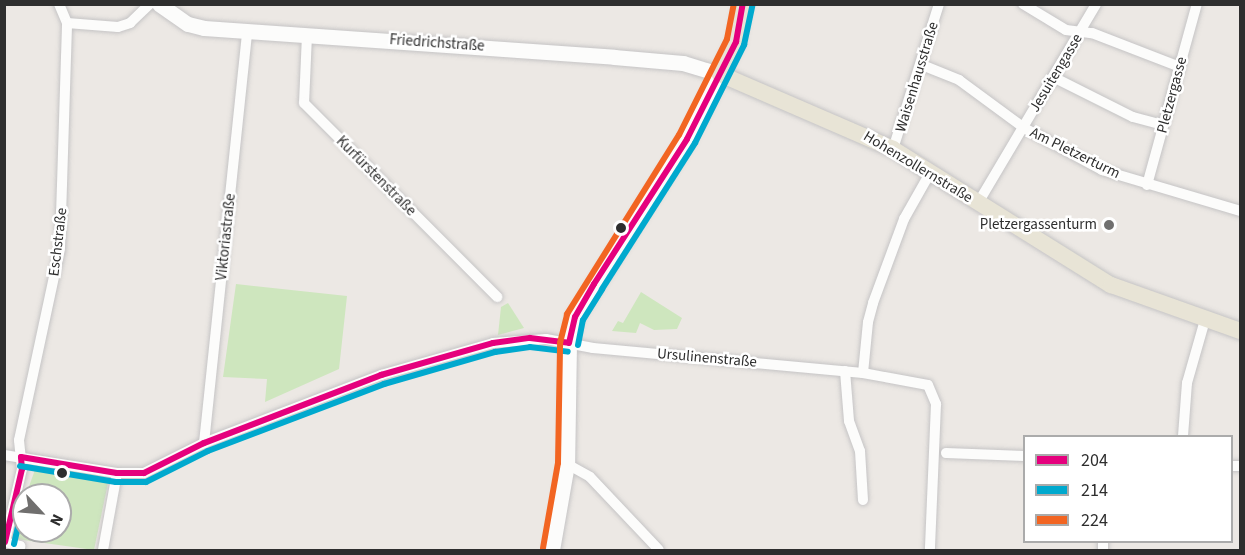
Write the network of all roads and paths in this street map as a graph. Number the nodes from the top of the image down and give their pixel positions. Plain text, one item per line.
1 (59, 4) edge
2 (150, 4) edge
3 (159, 4) edge
4 (743, 4) edge
5 (939, 4) edge
6 (1023, 4) edge
7 (1096, 4) edge
8 (1197, 4) edge
9 (67, 23) junction
10 (248, 31) junction
11 (1081, 31) junction
12 (307, 36) junction
13 (922, 65) junction
14 (1180, 67) junction
15 (720, 74) junction
16 (1053, 77) junction
17 (1164, 125) junction
18 (1024, 128) junction
19 (893, 149) junction
20 (930, 173) junction
21 (1147, 185) junction
22 (978, 203) junction
23 (1240, 211) edge
24 (497, 297) dead end
25 (1204, 320) junction
26 (1240, 332) edge
27 (569, 343) junction
28 (846, 370) junction
29 (863, 373) junction
30 (1183, 435) edge
31 (204, 443) junction
32 (946, 453) dead end
33 (4, 455) edge
34 (1023, 456) edge
35 (21, 457) junction
36 (567, 464) junction
37 (117, 473) junction
38 (862, 500) dead end
39 (5, 543) edge
40 (19, 550) edge
41 (103, 550) edge
42 (552, 550) edge
43 (659, 550) edge
44 (930, 550) edge

1 - 9 street
2 - 9 street
3 - 10 main road, Friedrichstraße
4 - 15 main road
5 - 13 street, Waisenhausstraße
6 - 11 street
7 - 11 street, Jesuitengasse
8 - 14 street, Pletzergasse
9 - 35 street, Eschstraße
10 - 12 main road, Friedrichstraße
10 - 31 street, Viktoriastraße
11 - 14 street
11 - 16 street, Jesuitengasse
12 - 15 main road, Friedrichstraße
12 - 24 street, Kurfürstenstraße
13 - 18 street, Am Pletzerturm
13 - 19 street, Waisenhausstraße
14 - 17 street, Pletzergasse
15 - 19 main road, Hohenzollernstraße
15 - 27 main road
16 - 17 street
16 - 18 street, Jesuitengasse
17 - 21 street, Pletzergasse
18 - 21 street, Am Pletzerturm
18 - 22 street, Jesuitengasse
19 - 20 main road, Hohenzollernstraße
20 - 22 main road, Hohenzollernstraße
20 - 29 street
21 - 23 street, Am Pletzerturm
22 - 25 main road, Hohenzollernstraße
25 - 26 main road, Hohenzollernstraße
25 - 30 street
27 - 28 street, Ursulinenstraße
27 - 31 street, Ursulinenstraße
27 - 36 main road
28 - 29 street, Ursulinenstraße
28 - 38 street
29 - 44 street, Ursulinenstraße
31 - 37 street, Ursulinenstraße
32 - 34 street
33 - 35 street, Ursulinenstraße
35 - 37 street, Ursulinenstraße
35 - 39 street, Eschstraße
36 - 42 main road
36 - 43 street
37 - 41 street
39 - 40 street

